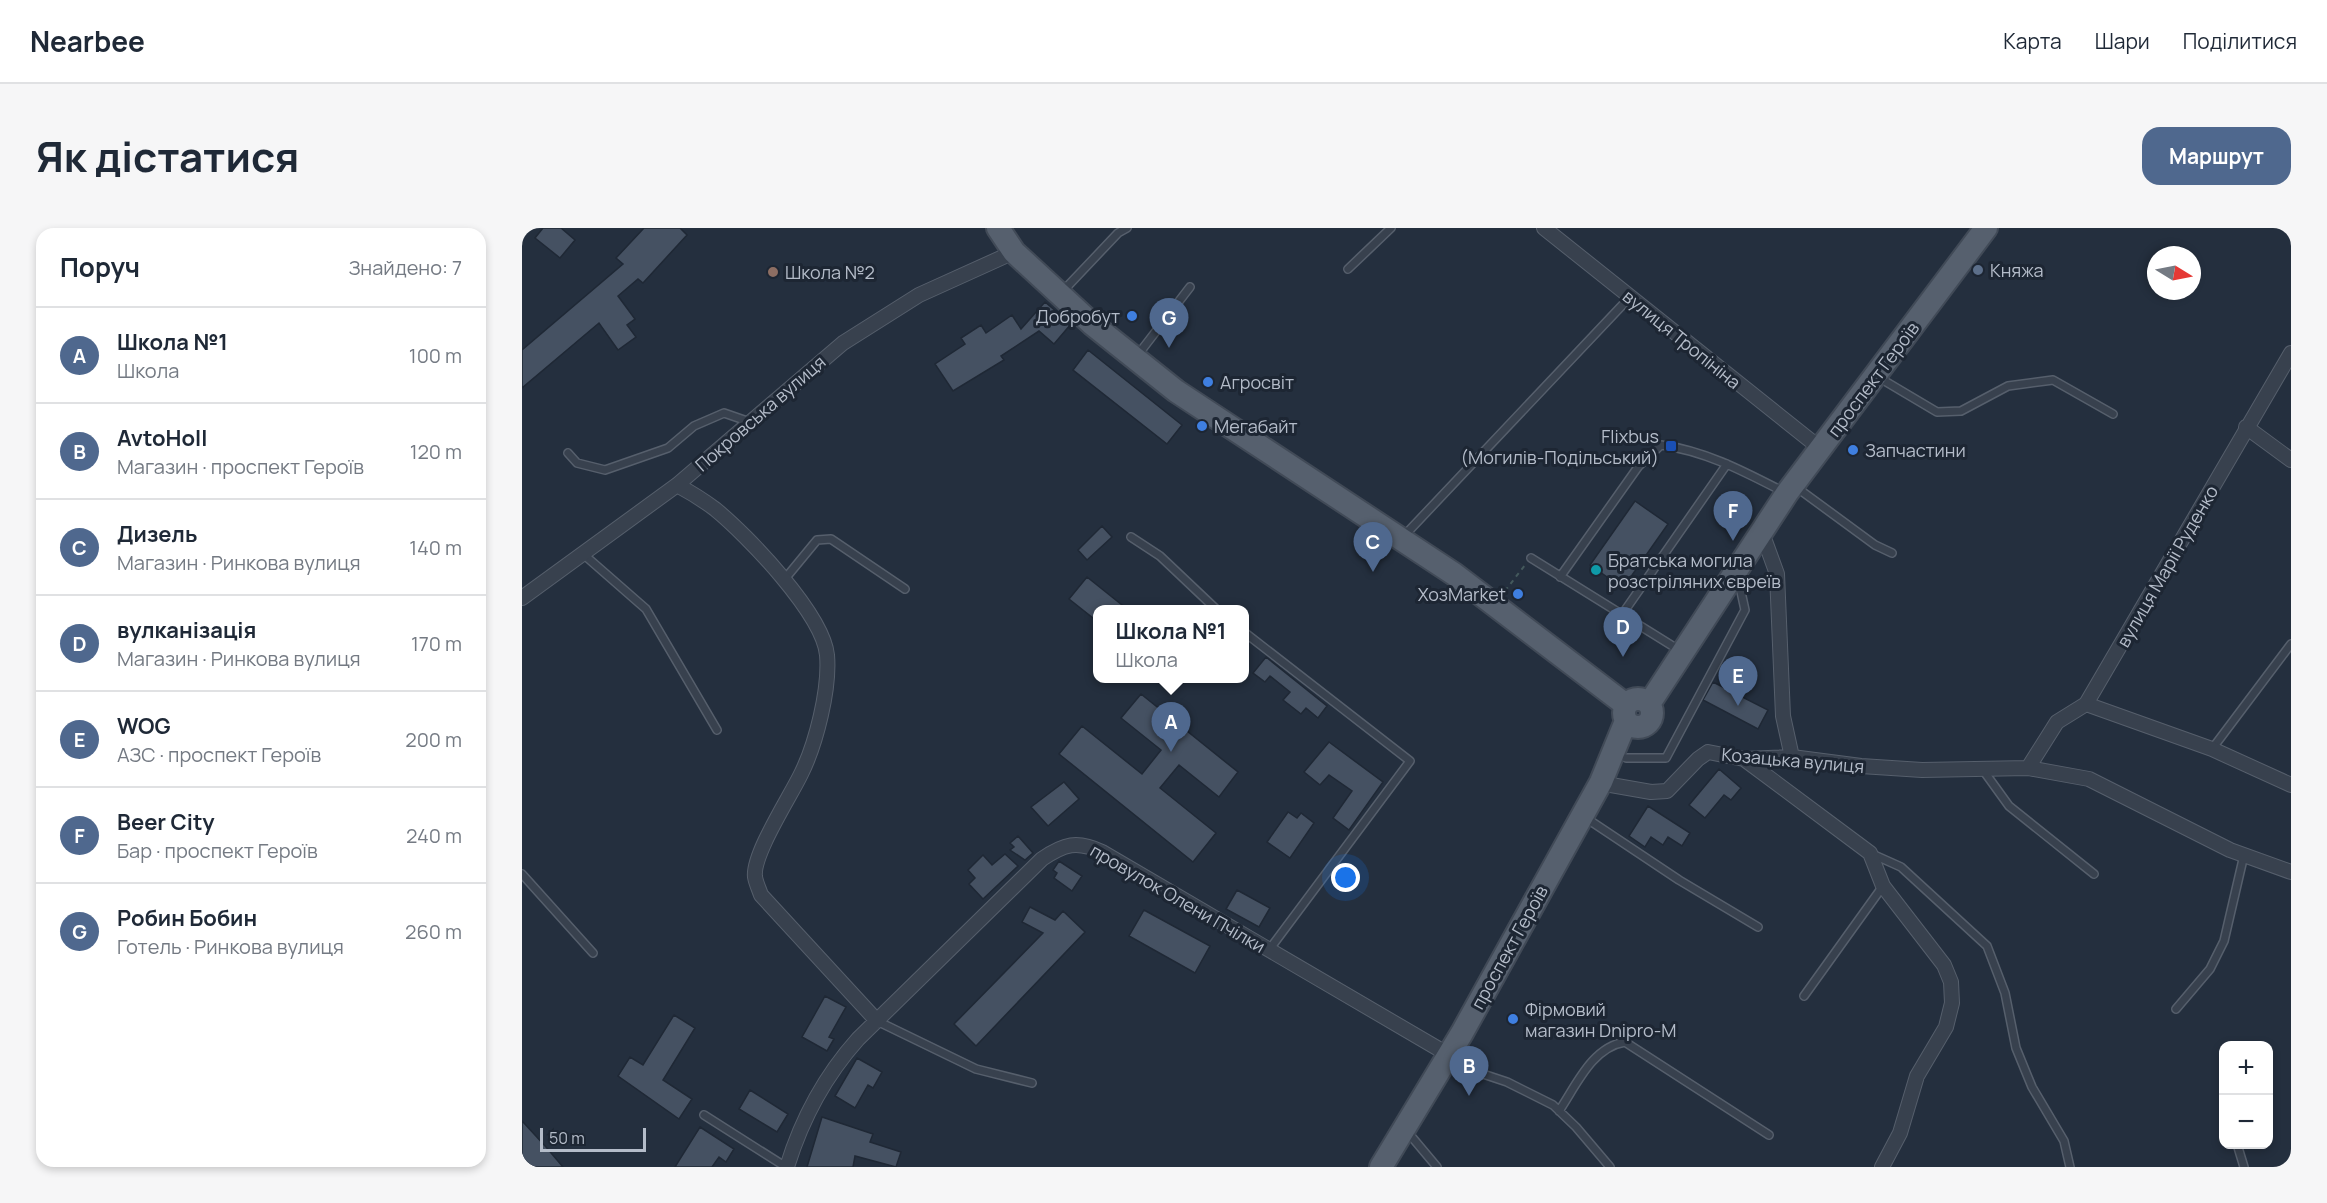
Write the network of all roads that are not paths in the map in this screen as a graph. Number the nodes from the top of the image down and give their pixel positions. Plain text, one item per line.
1 (998, 228) edge
2 (1127, 228) edge
3 (1391, 228) edge
4 (1544, 228) edge
5 (1984, 229) edge
6 (1014, 252) junction
7 (1348, 269) dead end
8 (1190, 287) dead end
9 (1060, 294) junction
10 (1630, 297) junction
11 (2291, 353) edge
12 (1135, 358) junction
13 (1876, 376) junction
14 (2113, 414) dead end
15 (750, 422) junction
16 (2246, 427) junction
17 (1821, 449) junction
18 (568, 453) dead end
19 (2291, 460) edge
20 (1727, 464) junction
21 (676, 485) junction
22 (1790, 489) junction
23 (1761, 531) junction
24 (1131, 537) dead end
25 (1402, 538) junction
26 (582, 553) junction
27 (1892, 553) dead end
28 (1531, 558) road end
29 (1736, 568) junction
30 (1560, 577) junction
31 (784, 580) junction
32 (905, 589) dead end
33 (522, 598) edge
34 (1214, 605) edge
35 (1622, 616) junction
36 (1249, 635) edge
37 (2291, 644) edge
38 (1682, 652) junction
39 (2086, 704) junction
40 (1635, 715) junction
41 (717, 730) dead end
42 (2212, 749) junction
43 (1792, 756) junction
44 (1626, 758) junction
45 (1744, 759) junction
46 (2028, 768) junction
47 (1983, 769) junction
48 (1611, 785) junction
49 (2291, 785) edge
50 (1592, 822) junction
51 (1870, 853) junction
52 (2244, 855) junction
53 (2291, 872) edge
54 (522, 874) edge
55 (2094, 874) dead end
56 (1883, 886) junction
57 (1758, 927) dead end
58 (1269, 950) junction
59 (593, 953) dead end
60 (1804, 996) dead end
61 (2176, 1009) dead end
62 (877, 1021) junction
63 (1453, 1058) junction
64 (1032, 1083) dead end
65 (1559, 1111) junction
66 (704, 1114) dead end
67 (1770, 1135) dead end
68 (1411, 1136) junction
69 (2239, 1149) edge
70 (786, 1167) edge
71 (1381, 1167) edge
72 (1393, 1167) edge
73 (1437, 1167) edge
74 (1610, 1167) edge
75 (1882, 1167) edge
76 (2070, 1167) edge
77 (2244, 1167) edge

1 - 6 main road
2 - 9 lane
3 - 7 lane
4 - 10 street, вулиця Тропініна
5 - 13 main road, проспект Героїв
6 - 9 main road
6 - 15 street, Покровська вулиця
8 - 12 lane
9 - 12 main road
10 - 17 street, вулиця Тропініна
10 - 25 lane
11 - 16 street, вулиця Марії Руденко
12 - 25 main road
13 - 14 lane
13 - 17 main road, проспект Героїв
15 - 18 lane
15 - 21 street, Покровська вулиця
16 - 19 street
16 - 39 street, вулиця Марії Руденко
17 - 22 main road, проспект Героїв
20 - 22 lane
20 - 30 lane
20 - 35 lane
21 - 26 street, Покровська вулиця
21 - 31 street
22 - 23 main road, проспект Героїв
22 - 27 lane
23 - 29 main road, проспект Героїв
23 - 43 street
24 - 34 lane
25 - 40 main road
26 - 33 street, Покровська вулиця
26 - 41 lane
28 - 30 lane
29 - 38 main road, проспект Героїв
29 - 44 lane
30 - 35 lane
31 - 32 lane
31 - 62 street
35 - 38 lane
36 - 58 lane
37 - 42 lane
38 - 40 main road, проспект Героїв
39 - 42 street
39 - 46 street
40 - 44 main road, проспект Героїв
40 - 63 main road, проспект Героїв
42 - 49 street
43 - 45 street, Козацька вулиця
43 - 47 street, Козацька вулиця
44 - 48 main road, проспект Героїв
45 - 48 street, Козацька вулиця
45 - 51 street
46 - 47 street, Козацька вулиця
46 - 52 street, Козацька вулиця
47 - 55 lane
48 - 50 main road, проспект Героїв
50 - 57 lane
50 - 63 main road, проспект Героїв
51 - 56 street
51 - 76 lane
52 - 53 street, Козацька вулиця
52 - 61 lane
54 - 59 lane
56 - 60 lane
56 - 75 street
58 - 62 street, провулок Олени Пчілки
58 - 63 street, провулок Олени Пчілки
62 - 64 lane
62 - 70 street, провулок Олени Пчілки
63 - 65 lane
63 - 68 main road, проспект Героїв
63 - 71 main road, проспект Героїв
65 - 67 lane
65 - 74 lane
66 - 70 lane
68 - 72 main road, проспект Героїв
68 - 73 lane
69 - 77 lane

